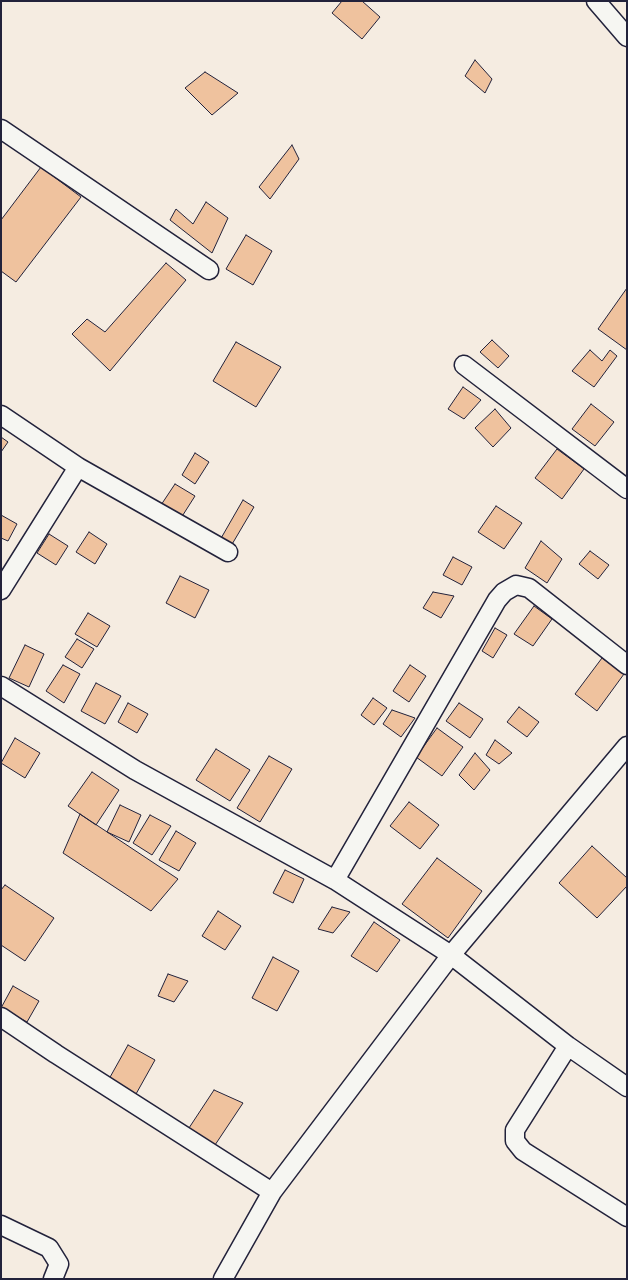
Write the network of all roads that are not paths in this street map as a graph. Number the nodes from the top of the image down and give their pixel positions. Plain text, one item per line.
1 (596, 1) edge
2 (627, 37) edge
3 (1, 129) edge
4 (209, 270) dead end
5 (464, 365) dead end
6 (1, 415) edge
7 (78, 467) junction
8 (627, 489) edge
9 (228, 552) dead end
10 (7, 564) edge
11 (1, 590) edge
12 (627, 665) edge
13 (1, 686) edge
14 (627, 746) edge
15 (335, 880) junction
16 (451, 955) junction
17 (1, 1017) edge
18 (568, 1046) junction
19 (627, 1087) edge
20 (272, 1192) junction
21 (627, 1217) edge
22 (1, 1225) edge
23 (53, 1279) edge
24 (224, 1279) edge

1 - 2 street
3 - 4 street
5 - 8 street
6 - 7 street
7 - 9 street
7 - 10 street
10 - 11 street
12 - 15 street
13 - 15 street
14 - 16 street
15 - 16 street
16 - 18 street
16 - 20 street
17 - 20 street
18 - 19 street
18 - 21 street
20 - 24 street
22 - 23 street

